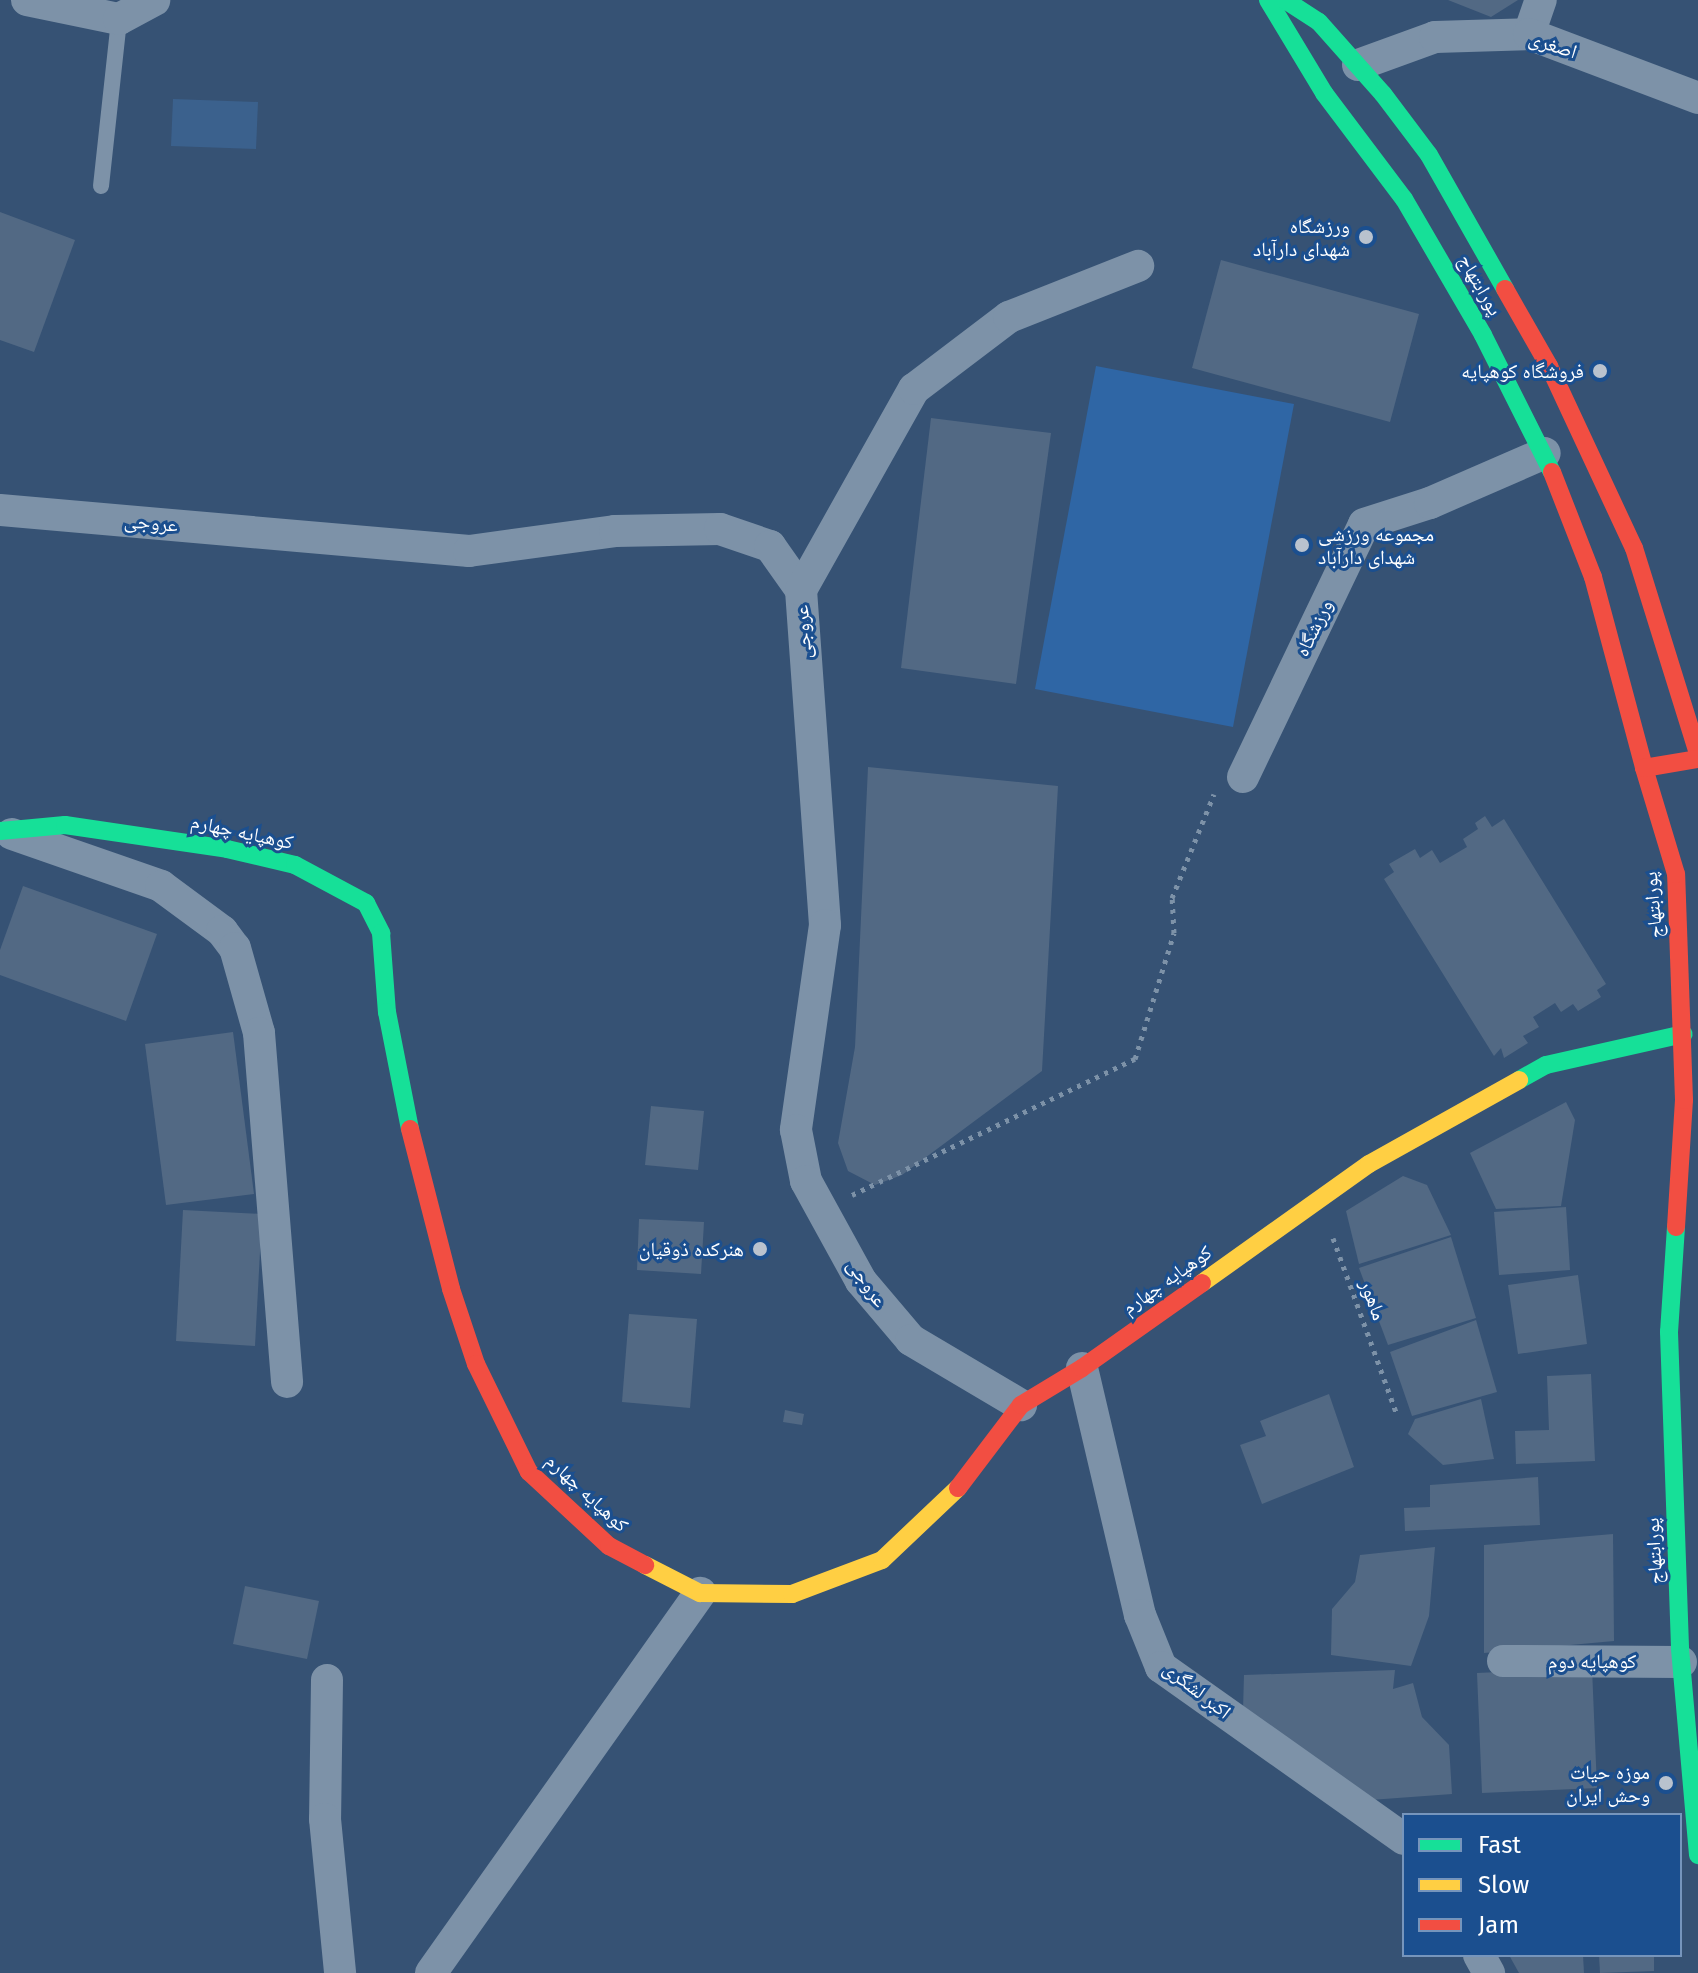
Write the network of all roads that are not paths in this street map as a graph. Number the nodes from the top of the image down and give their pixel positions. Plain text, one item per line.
1 (27, 0) edge
2 (154, 0) edge
3 (1268, 0) edge
4 (1285, 0) edge
5 (1541, 0) edge
6 (122, 10) edge
7 (1529, 34) junction
8 (1358, 65) junction
9 (1698, 98) edge
10 (101, 186) dead end
11 (1138, 266) dead end
12 (1545, 453) junction
13 (0, 510) edge
14 (801, 590) junction
15 (1650, 590) junction
16 (1681, 636) dead end
17 (1698, 756) edge
18 (1644, 768) junction
19 (1243, 777) road end
20 (1, 831) edge
21 (1684, 1034) junction
22 (1698, 1074) edge
23 (1684, 1100) junction
24 (1082, 1368) junction
25 (287, 1382) dead end
26 (1021, 1405) junction
27 (700, 1593) junction
28 (1503, 1661) dead end
29 (1681, 1662) junction
30 (327, 1680) dead end
31 (1402, 1838) edge
32 (1698, 1855) edge
33 (340, 1973) edge
34 (431, 1973) edge

1 - 6 street
2 - 6 street
3 - 12 main road, پورابتهاج
4 - 8 main road, پورابتهاج
5 - 7 street
6 - 10 lane
7 - 8 street, اصغری
7 - 9 street, اصغری
8 - 15 main road, پورابتهاج
11 - 14 street
12 - 18 main road, پورابتهاج
12 - 19 street, ورزشگاه
13 - 14 street, عروجی
14 - 26 street, عروجی
15 - 16 main road
15 - 17 main road, پورابتهاج
17 - 18 main road
18 - 21 main road, پورابتهاج
20 - 25 street
20 - 27 main road, کوهپایه چهارم
21 - 23 main road, پورابتهاج
21 - 24 main road, کوهپایه چهارم
22 - 23 main road
23 - 29 main road, پورابتهاج
24 - 26 main road, کوهپایه چهارم
24 - 31 street, اکبر لشگری
26 - 27 main road, کوهپایه چهارم
27 - 34 street
28 - 29 street, کوهپایه دوم
29 - 32 main road, پورابتهاج
30 - 33 street

